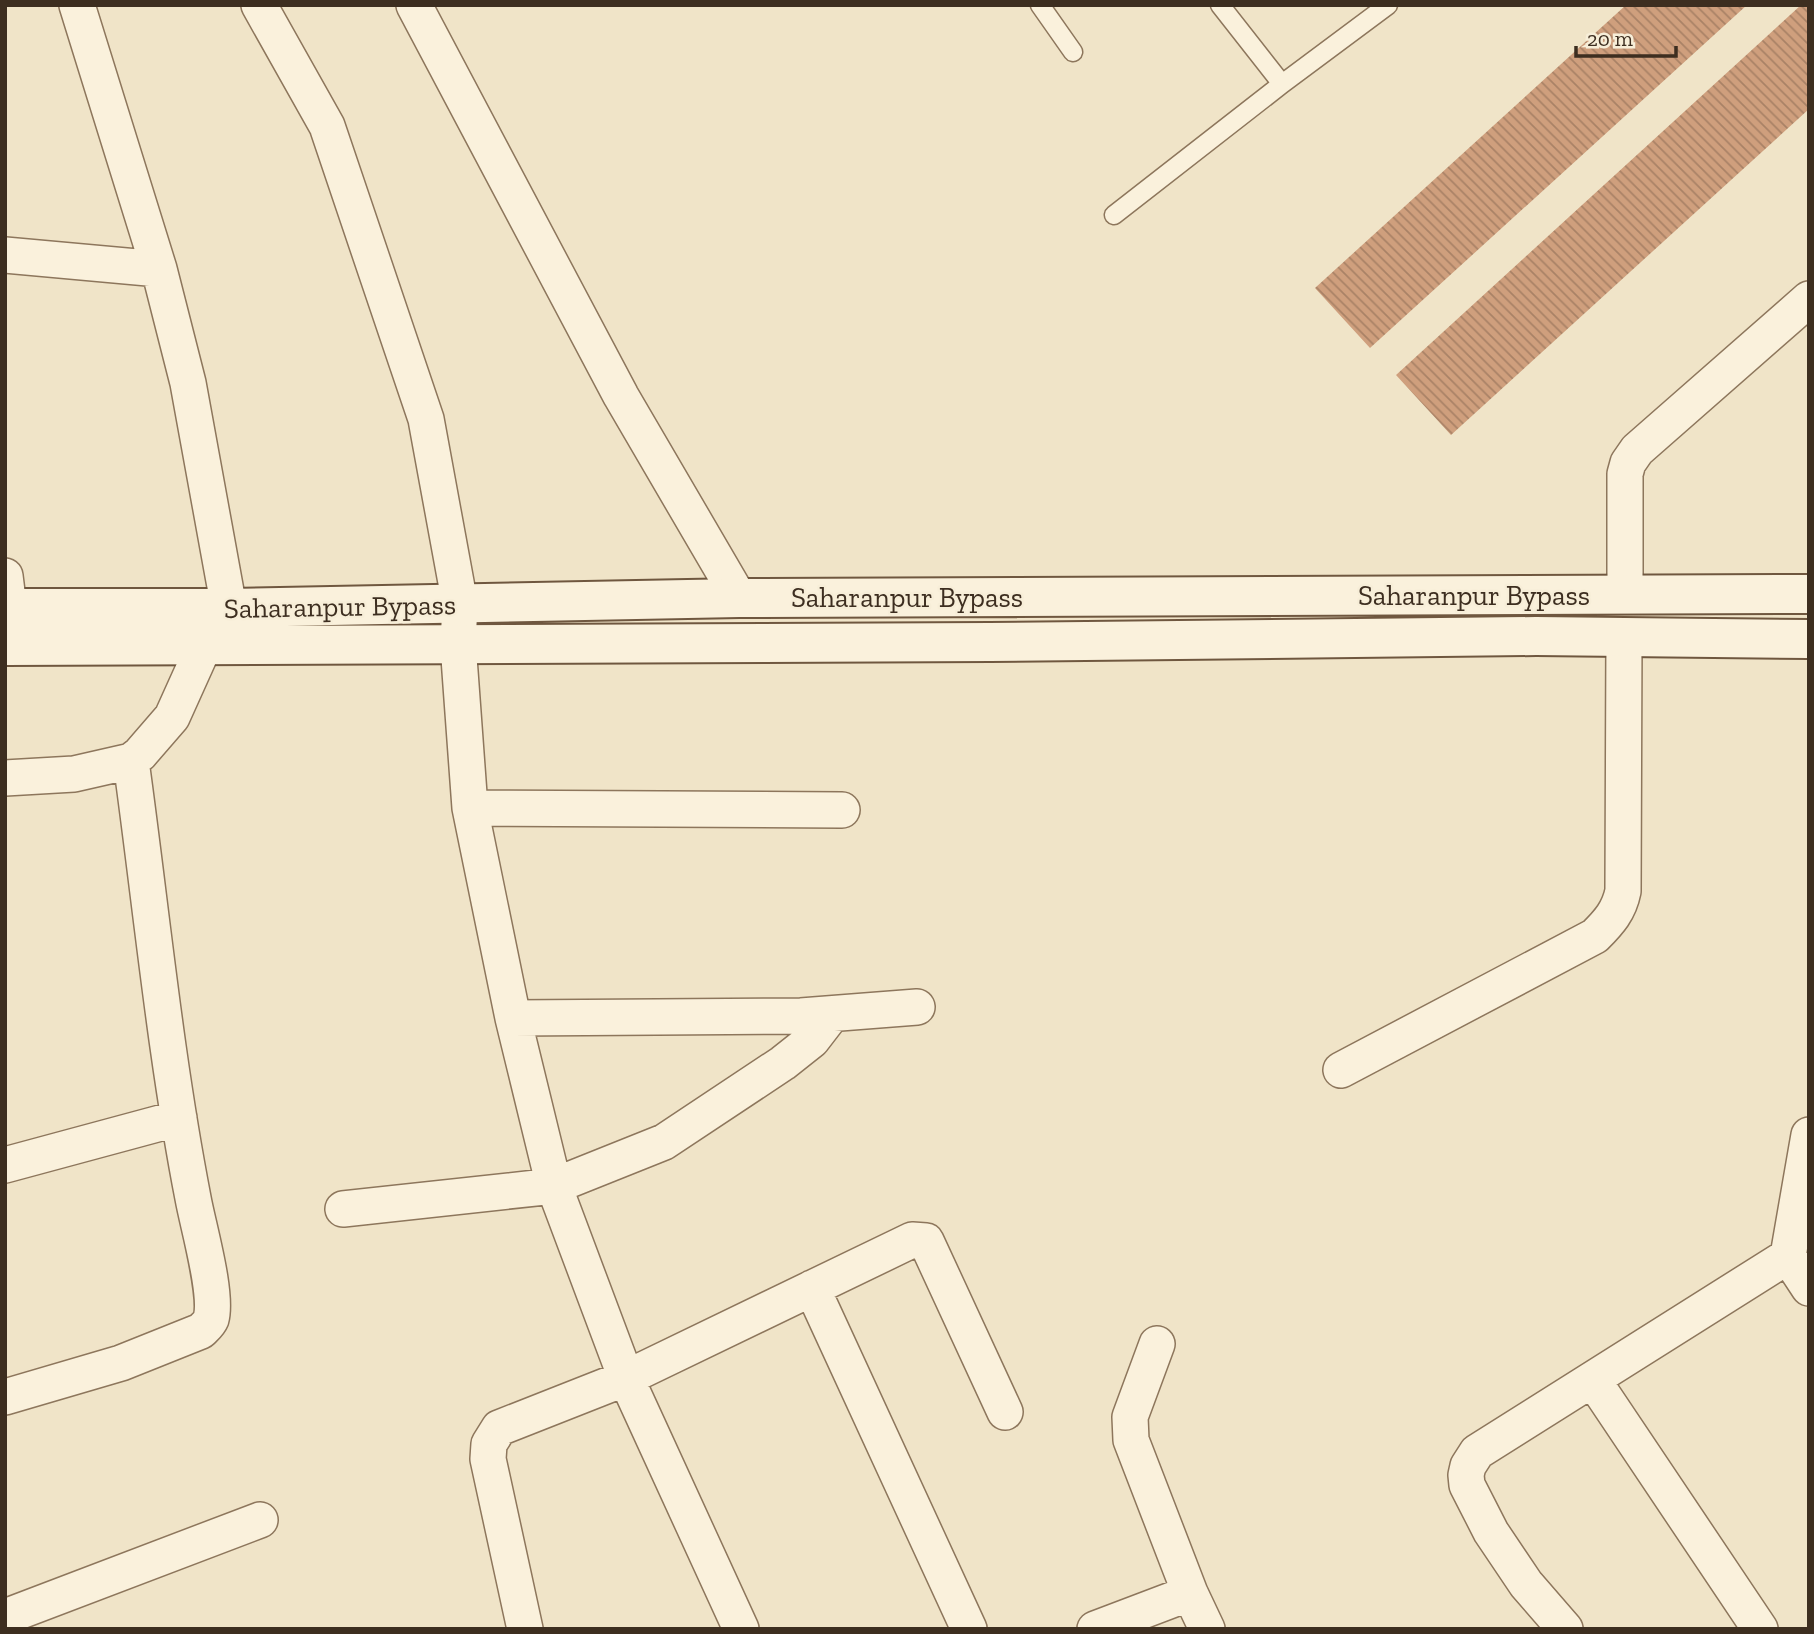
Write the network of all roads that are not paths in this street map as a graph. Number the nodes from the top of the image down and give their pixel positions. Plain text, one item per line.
1 (77, 5) edge
2 (259, 5) edge
3 (414, 5) edge
4 (1220, 5) edge
5 (1388, 5) edge
6 (1043, 6) edge
7 (1073, 52) dead end
8 (1282, 84) junction
9 (1114, 215) dead end
10 (5, 255) edge
11 (159, 269) junction
12 (1809, 299) edge
13 (1625, 594) junction
14 (1740, 594) junction
15 (1809, 594) edge
16 (6, 598) edge
17 (739, 598) junction
18 (460, 604) junction
19 (229, 608) junction
20 (1624, 637) junction
21 (1740, 639) junction
22 (1809, 639) edge
23 (458, 644) junction
24 (5, 646) edge
25 (204, 646) junction
26 (131, 761) junction
27 (5, 778) edge
28 (470, 808) junction
29 (842, 810) dead end
30 (917, 1007) dead end
31 (832, 1014) junction
32 (513, 1018) junction
33 (1341, 1070) dead end
34 (179, 1118) junction
35 (1809, 1135) edge
36 (5, 1165) edge
37 (554, 1186) junction
38 (342, 1209) dead end
39 (1788, 1256) junction
40 (812, 1288) junction
41 (1809, 1288) edge
42 (1157, 1344) dead end
43 (626, 1378) junction
44 (1592, 1380) junction
45 (5, 1397) edge
46 (1005, 1412) dead end
47 (260, 1520) dead end
48 (1190, 1593) junction
49 (5, 1617) edge
50 (525, 1629) edge
51 (741, 1629) edge
52 (969, 1629) edge
53 (1096, 1629) edge
54 (1207, 1629) edge
55 (1566, 1629) edge
56 (1760, 1629) edge

1 - 11 street
2 - 18 street
3 - 17 street
4 - 8 lane
5 - 8 lane
6 - 7 lane
8 - 9 lane
10 - 11 street
11 - 19 street
12 - 13 street
13 - 14 main road, Saharanpur Bypass
13 - 17 main road, Saharanpur Bypass
14 - 15 main road, Saharanpur Bypass
14 - 21 main road
16 - 19 main road, Saharanpur Bypass
17 - 18 main road, Saharanpur Bypass
18 - 19 main road, Saharanpur Bypass
18 - 23 street
20 - 21 main road
20 - 23 main road
20 - 33 street
21 - 22 main road
23 - 25 main road
23 - 28 street
24 - 25 main road
25 - 26 street
26 - 27 street
26 - 34 street
28 - 29 street
28 - 32 street
30 - 31 street
31 - 32 street
31 - 37 street
32 - 37 street
34 - 36 street
34 - 45 street
35 - 39 street
37 - 38 street
37 - 43 street
39 - 41 street
39 - 44 street
40 - 43 street
40 - 46 street
40 - 52 street
42 - 48 street
43 - 50 street
43 - 51 street
44 - 55 street
44 - 56 street
47 - 49 street
48 - 53 street
48 - 54 street

